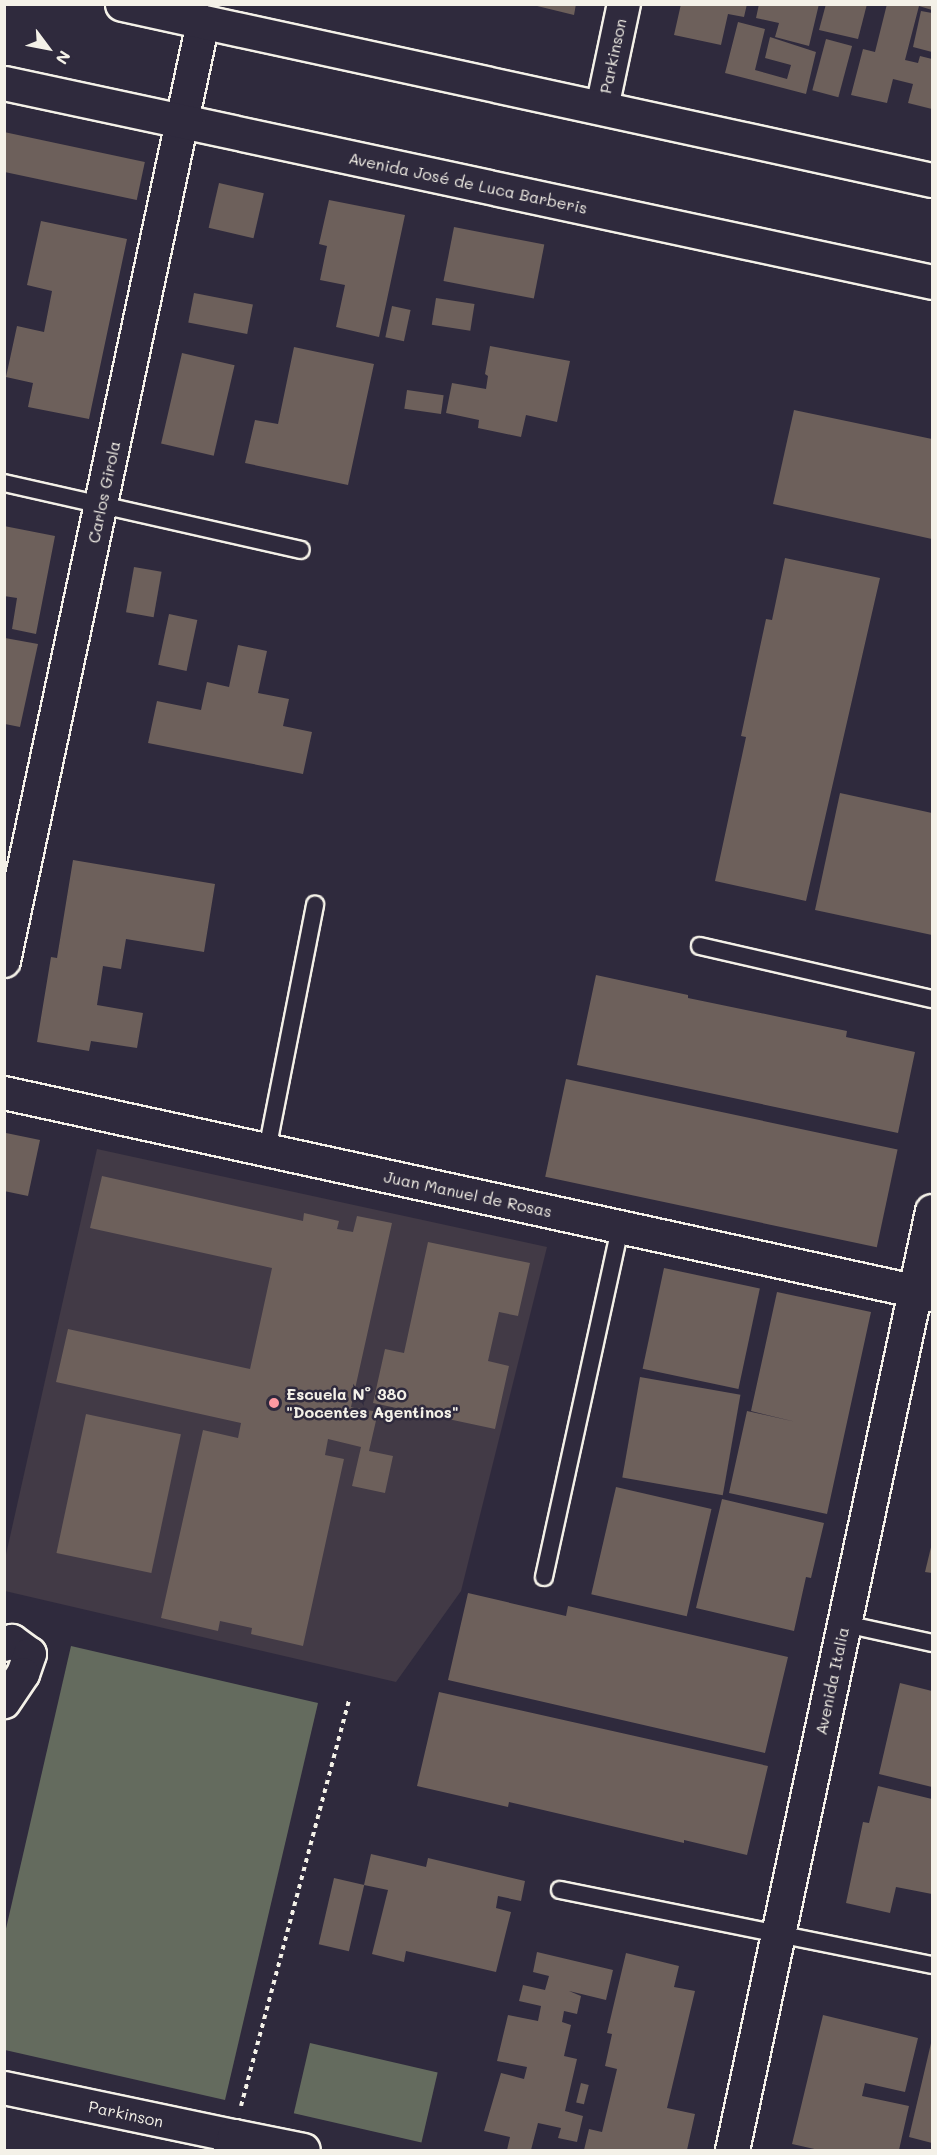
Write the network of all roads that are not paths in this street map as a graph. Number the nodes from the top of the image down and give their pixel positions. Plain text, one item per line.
1 (122, 4) edge
2 (624, 4) edge
3 (203, 22) junction
4 (4, 83) edge
5 (602, 108) junction
6 (182, 121) junction
7 (933, 180) edge
8 (933, 282) edge
9 (4, 483) edge
10 (101, 506) junction
11 (301, 550) dead end
12 (315, 905) dead end
13 (700, 946) dead end
14 (4, 961) edge
15 (933, 999) edge
16 (4, 1093) edge
17 (267, 1150) junction
18 (933, 1211) edge
19 (620, 1227) junction
20 (924, 1293) edge
21 (544, 1577) dead end
22 (845, 1624) junction
23 (933, 1643) edge
24 (4, 1645) edge
25 (4, 1702) edge
26 (560, 1890) dead end
27 (778, 1934) junction
28 (933, 1965) edge
29 (4, 2088) edge
30 (232, 2143) edge
31 (304, 2151) edge
32 (732, 2151) edge

1 - 3 main road
2 - 5 street, Parkinson
3 - 5 main road
3 - 6 street, Carlos Girola
4 - 6 main road, Avenida José de Luca Barberis
5 - 7 main road
6 - 8 main road, Avenida José de Luca Barberis
6 - 10 street, Carlos Girola
9 - 10 lane
10 - 11 lane
10 - 14 street, Carlos Girola
12 - 17 lane
13 - 15 lane
16 - 17 street, Juan Manuel de Rosas
17 - 19 street, Juan Manuel de Rosas
18 - 20 main road, Avenida Italia
19 - 20 street, Juan Manuel de Rosas
19 - 21 lane
20 - 22 main road, Avenida Italia
22 - 23 lane
22 - 27 main road, Avenida Italia
24 - 25 street
26 - 27 lane
27 - 28 lane
27 - 32 main road, Avenida Italia
29 - 30 street, Parkinson
30 - 31 street, Parkinson

